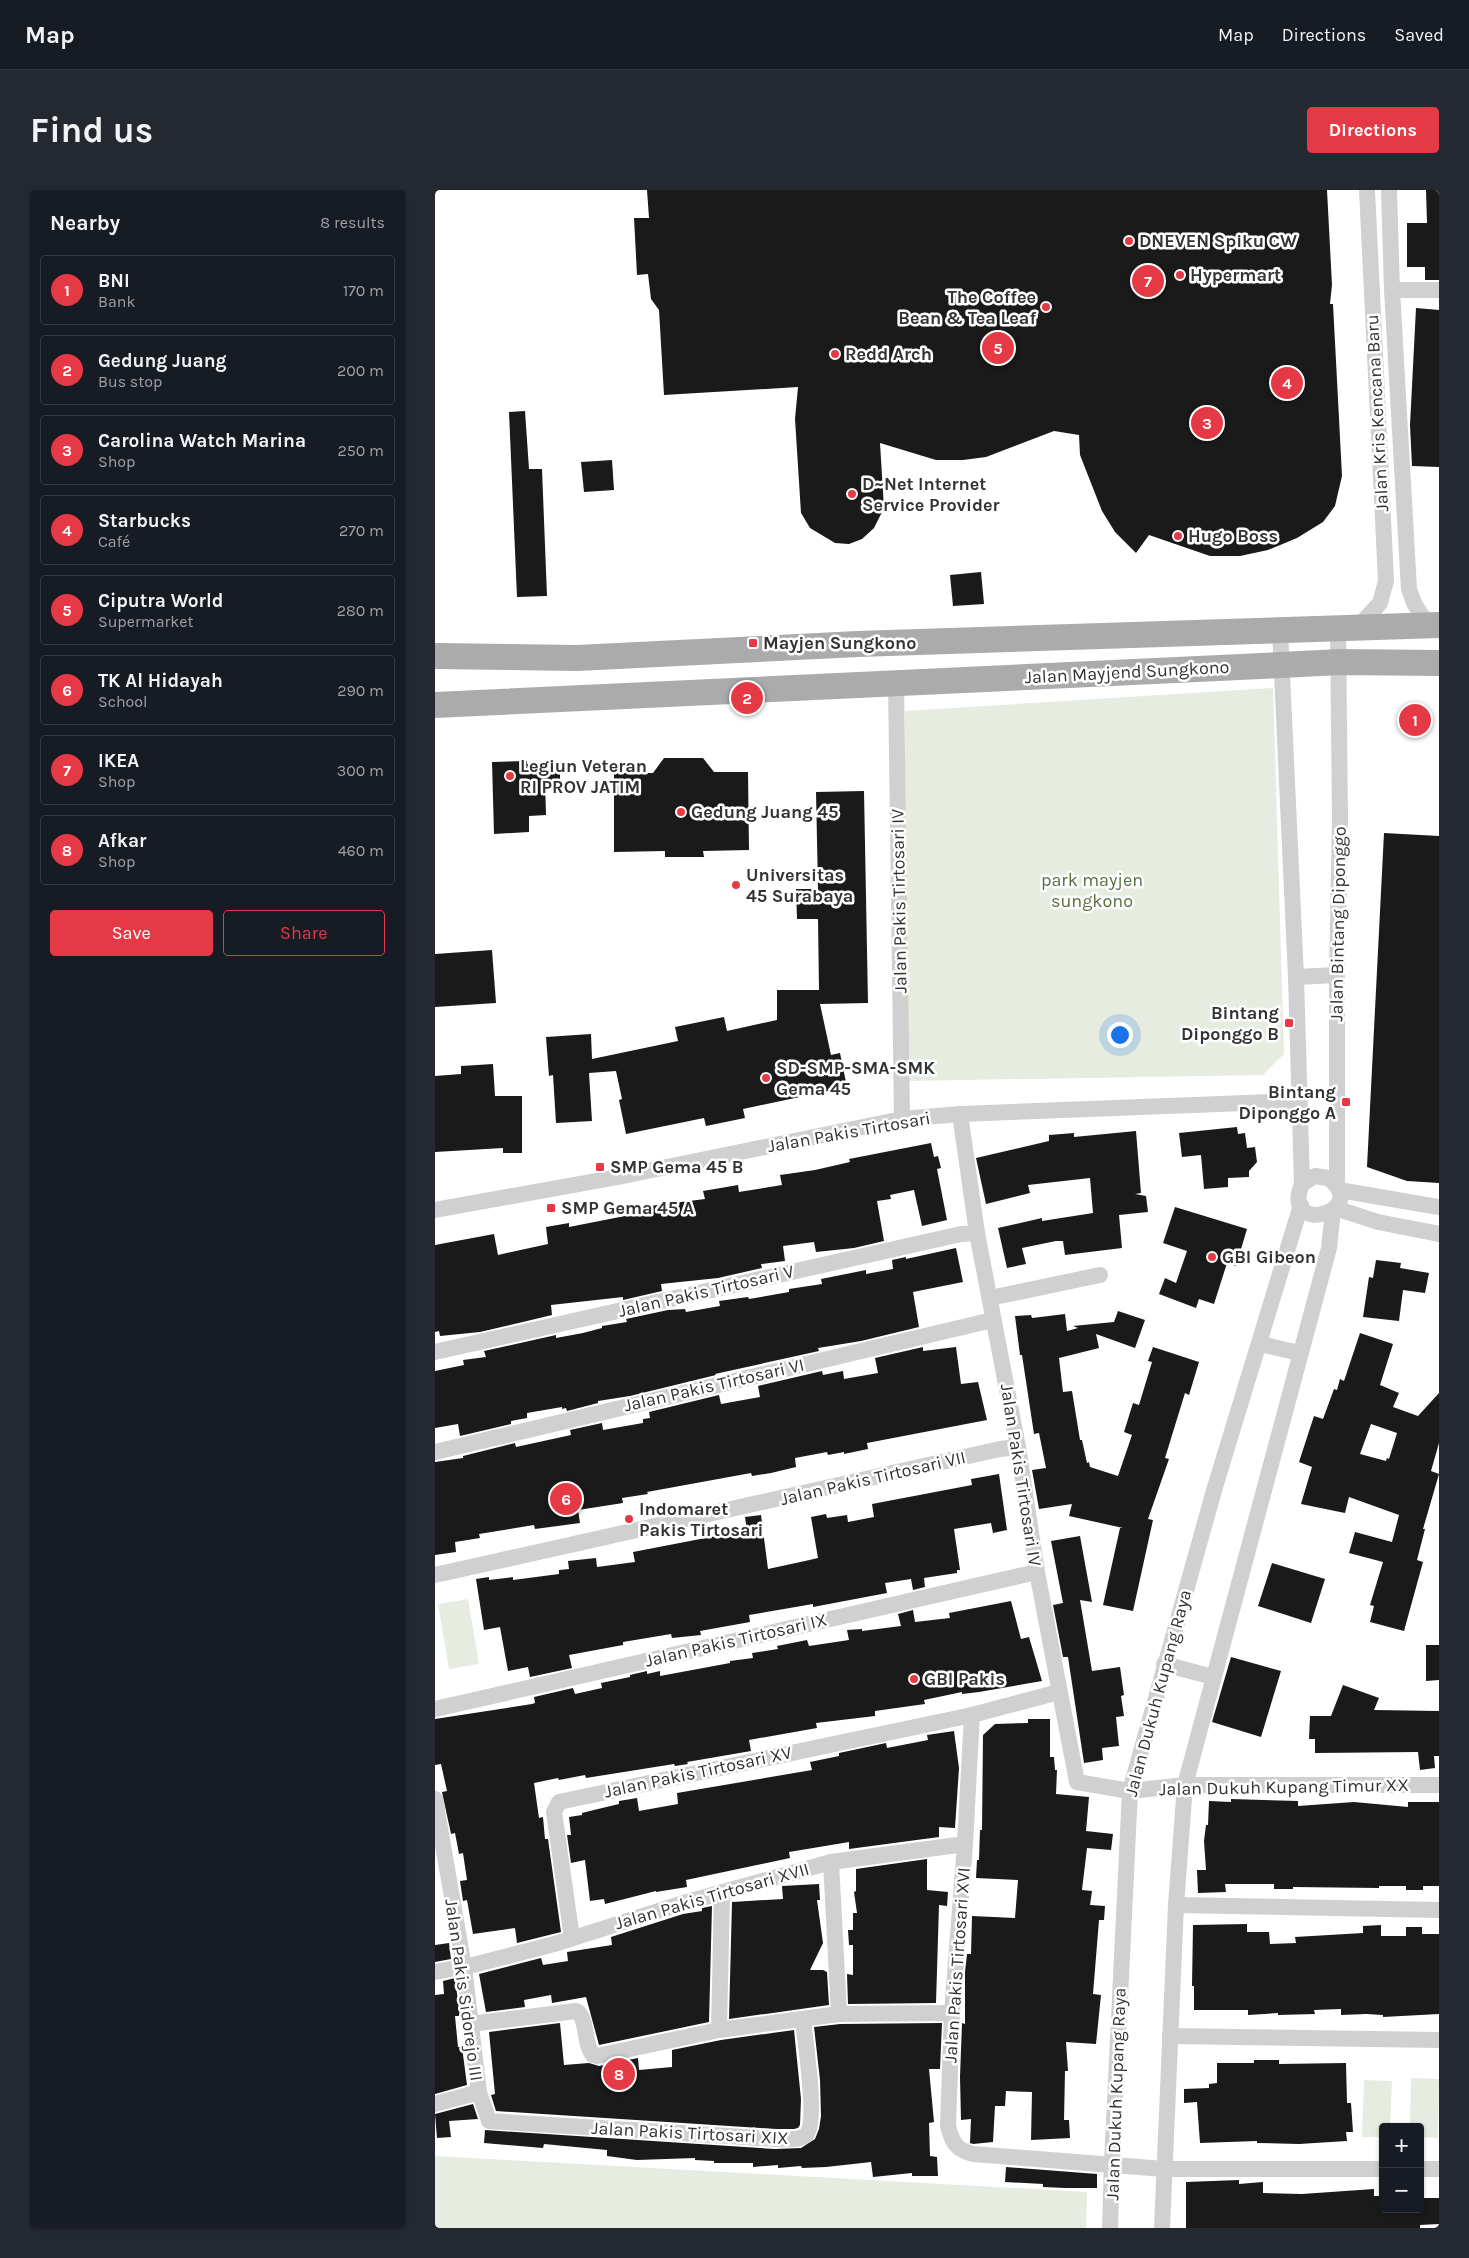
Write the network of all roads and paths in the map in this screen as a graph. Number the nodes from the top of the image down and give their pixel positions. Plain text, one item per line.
1 (1367, 190) edge
2 (1389, 190) edge
3 (1392, 290) junction
4 (1439, 290) edge
5 (1434, 626) edge
6 (1348, 627) junction
7 (1280, 630) junction
8 (435, 656) edge
9 (1340, 662) junction
10 (1439, 662) edge
11 (1281, 665) junction
12 (905, 681) junction
13 (435, 705) edge
14 (1337, 975) junction
15 (1295, 977) junction
16 (1299, 1101) junction
17 (960, 1114) junction
18 (902, 1119) junction
19 (1302, 1184) junction
20 (1338, 1188) junction
21 (1301, 1205) junction
22 (1439, 1207) edge
23 (1334, 1209) junction
24 (435, 1210) edge
25 (977, 1234) junction
26 (1439, 1234) edge
27 (1100, 1275) dead end
28 (990, 1298) junction
29 (994, 1321) junction
30 (1259, 1344) junction
31 (435, 1352) edge
32 (1299, 1353) junction
33 (1019, 1447) junction
34 (435, 1452) edge
35 (1037, 1572) junction
36 (435, 1575) edge
37 (1164, 1664) junction
38 (1213, 1677) junction
39 (1059, 1692) junction
40 (435, 1709) edge
41 (971, 1715) junction
42 (1185, 1785) junction
43 (1439, 1785) edge
44 (1130, 1791) junction
45 (435, 1799) edge
46 (965, 1844) junction
47 (831, 1862) junction
48 (722, 1892) junction
49 (1176, 1905) junction
50 (1439, 1910) edge
51 (572, 1938) junction
52 (464, 1967) junction
53 (435, 1972) edge
54 (952, 2013) junction
55 (839, 2014) junction
56 (803, 2020) junction
57 (470, 2024) junction
58 (719, 2030) junction
59 (1170, 2036) junction
60 (1439, 2040) edge
61 (479, 2092) junction
62 (435, 2104) edge
63 (1112, 2163) junction
64 (1164, 2168) junction
65 (1379, 2169) edge
66 (1424, 2169) edge
67 (1439, 2169) edge
68 (1111, 2228) edge
69 (1162, 2228) edge

1 - 6 street, Jalan Kris Kencana Baru
2 - 3 street, Jalan Kris Kencana Baru
3 - 4 street
3 - 5 street, Jalan Kris Kencana Baru
5 - 6 main road, Jalan Mayjend Sungkono
6 - 7 main road, Jalan Mayjend Sungkono
6 - 9 street, Jalan Bintang Diponggo
7 - 8 main road, Jalan Mayjend Sungkono
7 - 11 street
9 - 10 main road, Jalan Mayjend Sungkono
9 - 11 main road, Jalan Mayjend Sungkono
9 - 14 street, Jalan Bintang Diponggo
11 - 12 main road, Jalan Mayjend Sungkono
11 - 15 street
12 - 13 main road, Jalan Mayjend Sungkono
12 - 18 street, Jalan Pakis Tirtosari IV
14 - 15 street
14 - 20 street, Jalan Bintang Diponggo
15 - 16 street
16 - 17 street, Jalan Pakis Tirtosari
16 - 19 street
17 - 18 street, Jalan Pakis Tirtosari
17 - 25 street, Jalan Pakis Tirtosari IV
18 - 24 street, Jalan Pakis Tirtosari
19 - 20 street
19 - 21 street
20 - 22 street
20 - 23 street
21 - 23 street
21 - 30 street, Jalan Dukuh Kupang Raya
23 - 26 street
23 - 32 street
25 - 28 street, Jalan Pakis Tirtosari IV
25 - 31 street, Jalan Pakis Tirtosari V
27 - 28 street
28 - 29 street, Jalan Pakis Tirtosari IV
29 - 33 street, Jalan Pakis Tirtosari IV
29 - 34 street, Jalan Pakis Tirtosari VI
30 - 32 street
30 - 37 street, Jalan Dukuh Kupang Raya
32 - 38 street
33 - 35 street, Jalan Pakis Tirtosari IV
33 - 36 street, Jalan Pakis Tirtosari VII
35 - 39 street, Jalan Pakis Tirtosari IV
35 - 40 street, Jalan Pakis Tirtosari IX
37 - 38 street
37 - 44 street, Jalan Dukuh Kupang Raya
38 - 42 street
39 - 41 street
39 - 44 street, Jalan Pakis Tirtosari IV
41 - 46 street, Jalan Pakis Tirtosari XVI
41 - 51 street, Jalan Pakis Tirtosari XV
42 - 43 street, Jalan Dukuh Kupang Timur XX
42 - 44 street, Jalan Dukuh Kupang Timur XX
42 - 49 street
44 - 63 street, Jalan Dukuh Kupang Raya
45 - 52 street, Jalan Pakis Sidorejo III
46 - 47 street, Jalan Pakis Tirtosari XVII
46 - 54 street, Jalan Pakis Tirtosari XVI
47 - 48 street, Jalan Pakis Tirtosari XVII
47 - 55 street
48 - 51 street, Jalan Pakis Tirtosari XVII
48 - 58 street
49 - 50 street
49 - 59 street
51 - 52 street, Jalan Pakis Tirtosari XVII
52 - 53 street, Jalan Pakis Tirtosari XVII
52 - 57 street, Jalan Pakis Sidorejo III
54 - 55 street
54 - 63 street, Jalan Pakis Tirtosari XVI
55 - 56 street
56 - 58 street
56 - 61 street, Jalan Pakis Tirtosari XIX
57 - 58 street
57 - 61 street, Jalan Pakis Sidorejo III
59 - 60 street
59 - 64 street
61 - 62 street
63 - 64 street
63 - 68 street, Jalan Dukuh Kupang Raya
64 - 65 street
64 - 69 street
66 - 67 street

